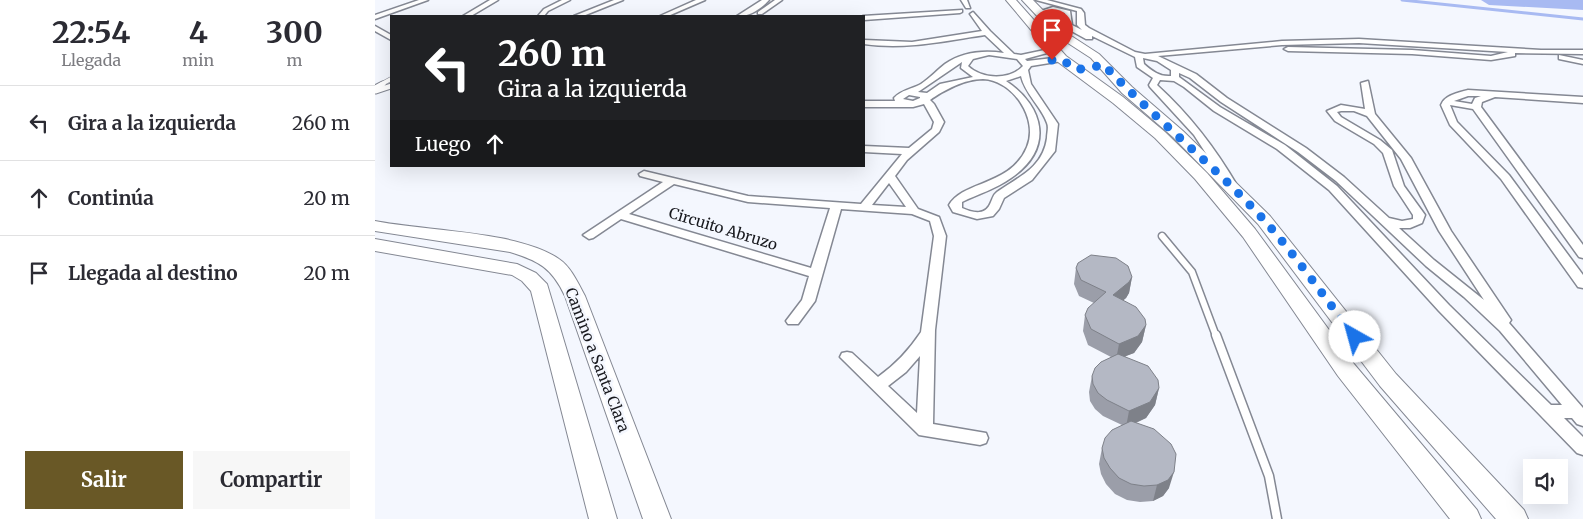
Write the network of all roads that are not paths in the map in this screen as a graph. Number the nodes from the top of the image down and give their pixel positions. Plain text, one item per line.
1 (495, 0) edge
2 (567, 0) edge
3 (620, 0) edge
4 (702, 0) edge
5 (766, 0) edge
6 (779, 0) edge
7 (1011, 0) edge
8 (422, 1) edge
9 (693, 2) edge
10 (966, 3) edge
11 (1036, 4) edge
12 (960, 11) junction
13 (978, 11) junction
14 (397, 15) edge
15 (468, 15) edge
16 (542, 15) edge
17 (580, 15) edge
18 (665, 15) edge
19 (742, 15) edge
20 (756, 15) edge
21 (375, 17) edge
22 (865, 18) edge
23 (390, 19) edge
24 (376, 28) edge
25 (987, 33) junction
26 (390, 37) edge
27 (1378, 41) junction
28 (866, 42) edge
29 (1297, 42) junction
30 (1399, 42) junction
31 (997, 44) junction
32 (1081, 47) junction
33 (1493, 48) junction
34 (1307, 51) junction
35 (1389, 51) junction
36 (1203, 52) junction
37 (1411, 52) junction
38 (1583, 52) edge
39 (989, 53) junction
40 (1010, 54) junction
41 (1503, 56) junction
42 (970, 57) junction
43 (1019, 57) junction
44 (1142, 58) junction
45 (1063, 59) junction
46 (1583, 62) edge
47 (1103, 64) junction
48 (1025, 67) junction
49 (1173, 70) junction
50 (985, 77) junction
51 (1159, 77) junction
52 (996, 78) junction
53 (390, 80) edge
54 (1365, 83) dead end
55 (390, 86) edge
56 (375, 90) edge
57 (906, 94) junction
58 (1499, 95) junction
59 (865, 96) edge
60 (925, 99) junction
61 (1583, 100) edge
62 (1446, 102) junction
63 (865, 104) edge
64 (909, 104) junction
65 (1476, 107) junction
66 (1242, 112) junction
67 (1224, 113) junction
68 (936, 114) junction
69 (1370, 114) junction
70 (1385, 135) junction
71 (1367, 136) junction
72 (1476, 148) junction
73 (1506, 149) junction
74 (865, 150) edge
75 (913, 151) junction
76 (644, 174) dead end
77 (890, 177) junction
78 (670, 182) junction
79 (1235, 191) junction
80 (836, 207) junction
81 (863, 208) junction
82 (914, 211) junction
83 (620, 215) junction
84 (1382, 219) junction
85 (1365, 220) junction
86 (375, 226) edge
87 (589, 235) dead end
88 (1162, 236) dead end
89 (375, 245) edge
90 (1583, 254) edge
91 (1561, 257) junction
92 (1583, 259) edge
93 (817, 274) junction
94 (1583, 284) edge
95 (793, 321) dead end
96 (929, 330) junction
97 (1521, 345) junction
98 (847, 358) dead end
99 (877, 386) junction
100 (1548, 412) junction
101 (1580, 415) edge
102 (925, 430) junction
103 (980, 438) dead end
104 (1583, 448) edge
105 (603, 519) edge
106 (657, 519) edge
107 (1277, 519) edge
108 (1467, 519) edge
109 (1514, 519) edge

1 - 15 street
2 - 16 street
3 - 17 street
4 - 9 street
5 - 19 street
6 - 20 street
7 - 45 main road
8 - 14 street
8 - 21 street
9 - 18 street
10 - 12 street
10 - 13 street
11 - 32 main road
11 - 44 street
11 - 44 street
12 - 13 street
12 - 22 street
13 - 25 street
23 - 24 street
24 - 26 street
25 - 28 street
25 - 31 street
27 - 29 street
27 - 30 street
27 - 35 street
29 - 34 street
29 - 36 street
30 - 33 street
30 - 37 street
31 - 39 street
31 - 40 street
32 - 45 main road
32 - 47 main road
33 - 38 street
33 - 41 street
34 - 35 street
34 - 36 street
35 - 37 street
36 - 44 street
36 - 49 street
37 - 41 street
39 - 40 street
39 - 42 street
40 - 43 street
41 - 46 street
42 - 50 street
42 - 57 street
43 - 45 street
43 - 48 street
44 - 49 street
44 - 51 street
45 - 47 main road
45 - 48 street
45 - 108 main road
47 - 79 main road
48 - 52 street
48 - 52 street
49 - 51 street
49 - 66 street
49 - 67 street
50 - 52 street
50 - 60 street
51 - 79 street
53 - 56 lane
54 - 69 street
55 - 56 lane
57 - 59 street
57 - 60 street
57 - 64 street
58 - 61 street
58 - 62 street
58 - 65 street
60 - 64 street
60 - 68 street
62 - 65 street
62 - 72 street
63 - 64 street
64 - 68 street
65 - 73 street
66 - 67 street
66 - 84 street
67 - 85 street
68 - 75 street
69 - 70 street
69 - 71 street
70 - 71 street
70 - 97 street
71 - 84 street
72 - 73 street
72 - 91 street
73 - 90 street
74 - 75 street
75 - 77 street
76 - 78 street, Circuito Abruzo
77 - 81 street
77 - 82 street
78 - 80 street, Circuito Abruzo
78 - 83 street, Circuito Abruzo
79 - 109 main road
80 - 81 street, Circuito Abruzo
80 - 93 street
81 - 82 street, Circuito Abruzo
82 - 96 street, Circuito Abruzo
83 - 87 street, Circuito Abruzo
83 - 93 street, Circuito Abruzo
84 - 85 street
84 - 97 street
85 - 100 street
86 - 106 main road, Camino a Santa Clara
88 - 107 lane
89 - 105 main road, Camino a Santa Clara
91 - 92 street
91 - 94 street
93 - 95 street
96 - 99 street
96 - 102 street
97 - 101 street
98 - 99 street
99 - 102 street
100 - 101 street
100 - 104 street
102 - 103 street

